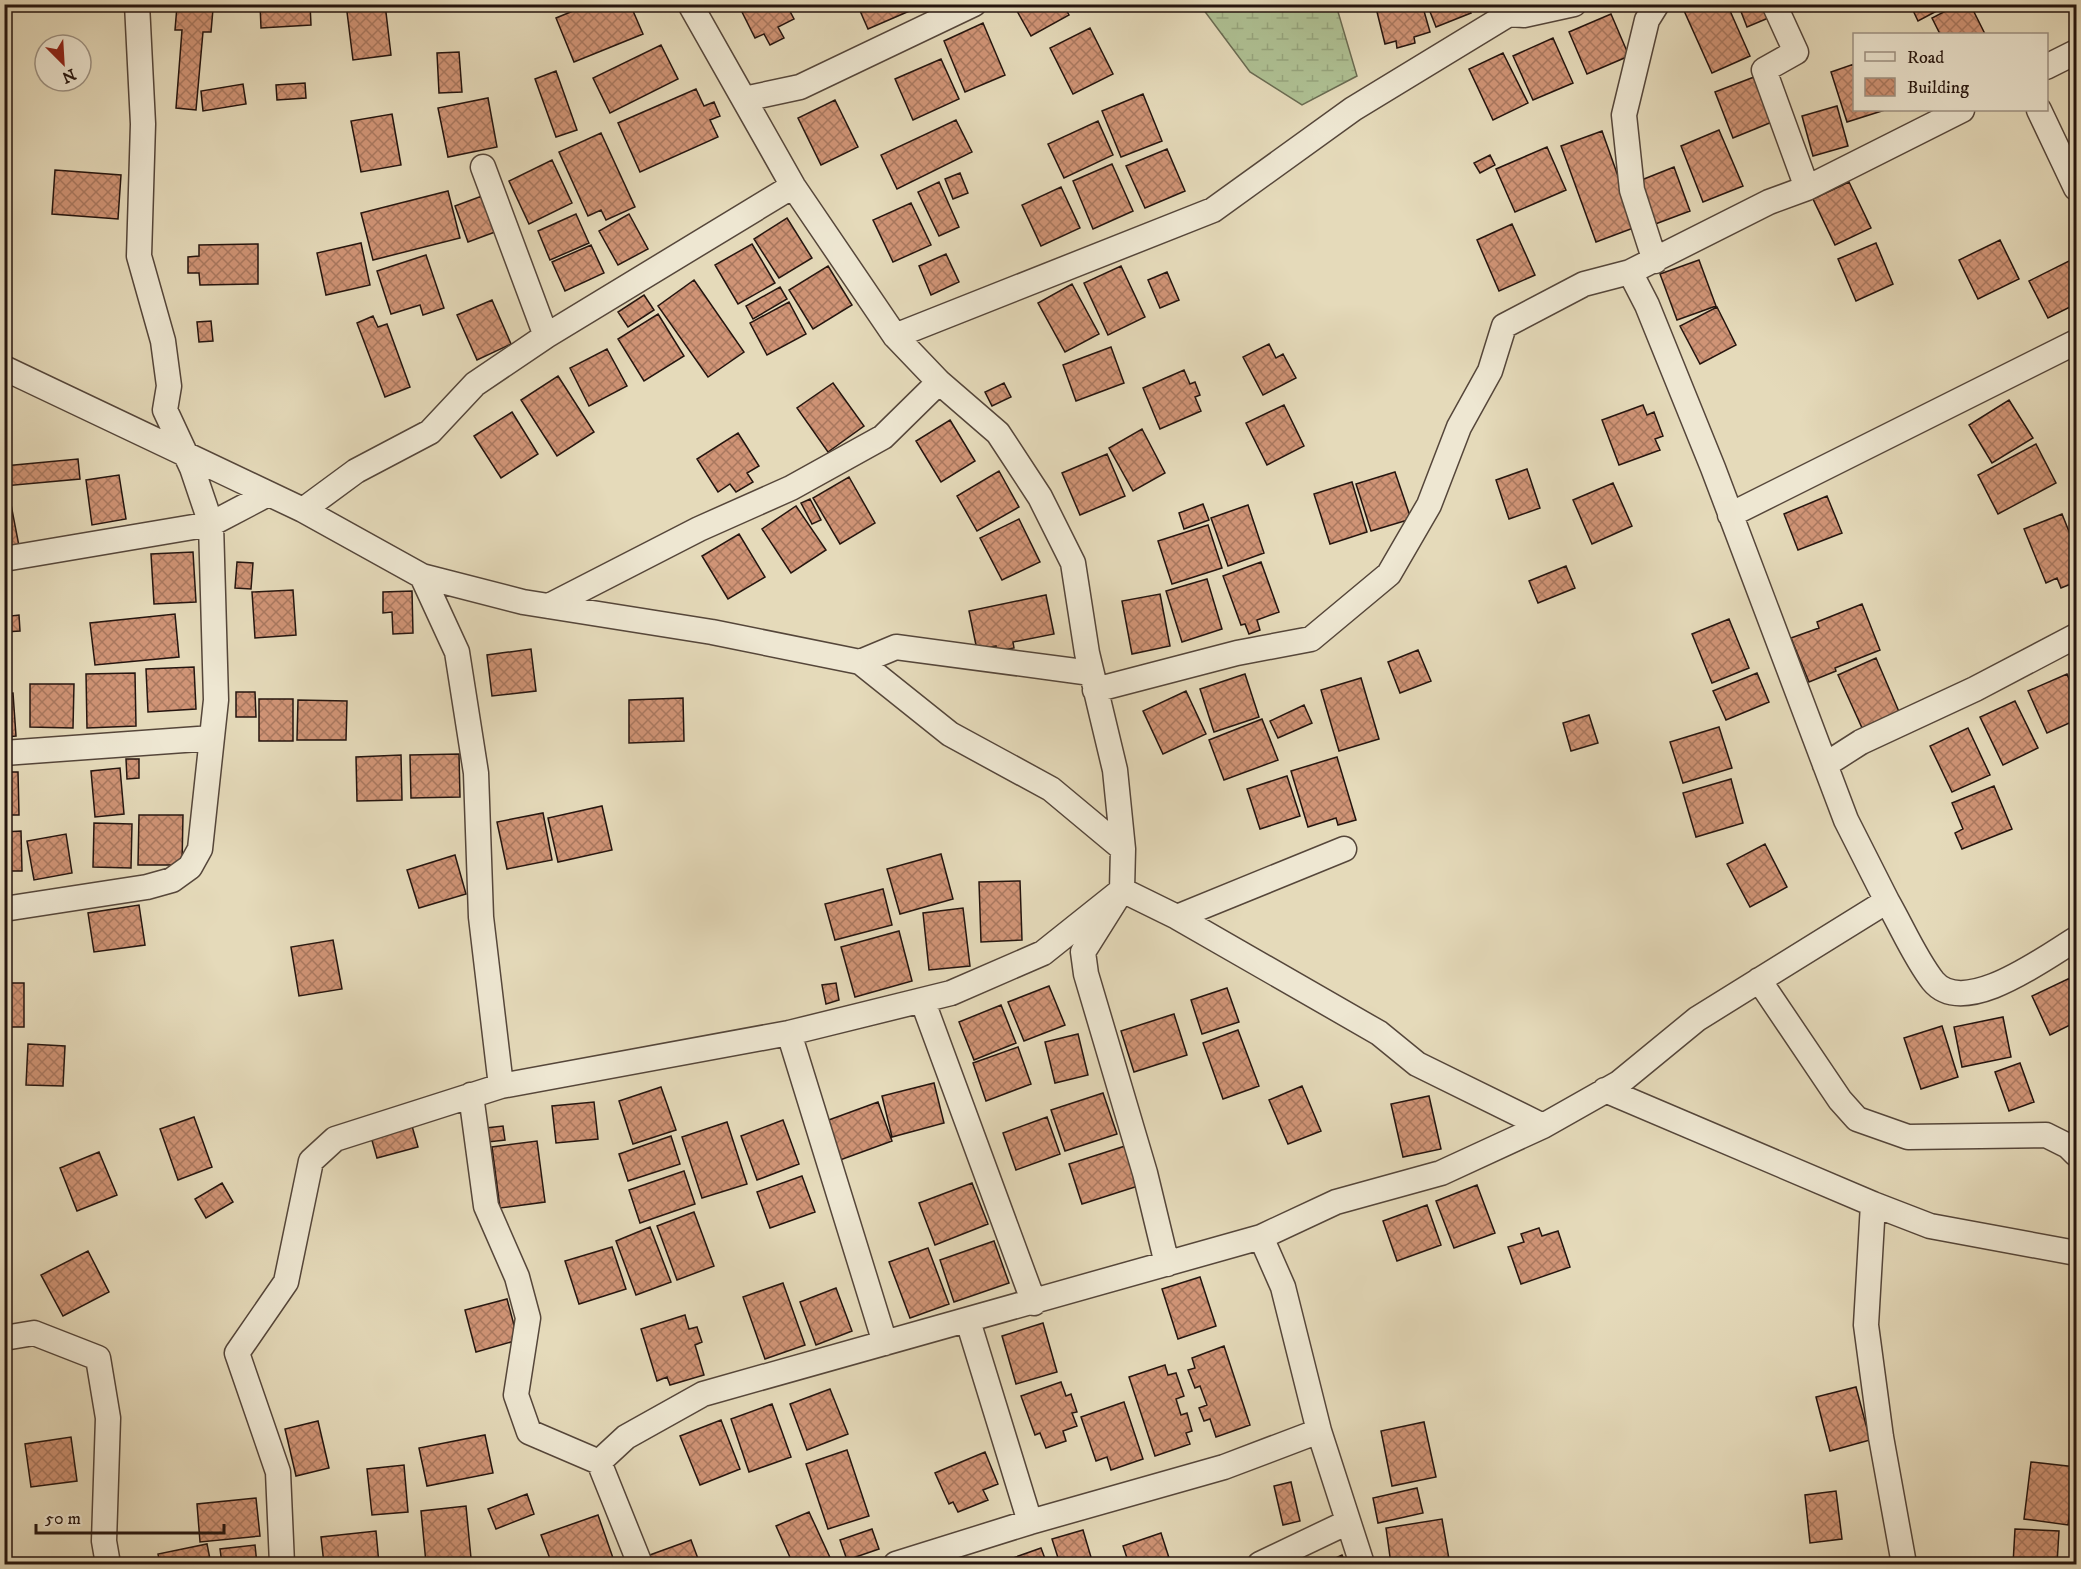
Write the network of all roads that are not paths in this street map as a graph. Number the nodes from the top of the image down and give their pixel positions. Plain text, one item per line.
1 (137, 4) edge
2 (690, 4) edge
3 (974, 4) edge
4 (1574, 4) edge
5 (1657, 4) edge
6 (1774, 4) edge
7 (1504, 9) edge
8 (2076, 52) edge
9 (2048, 66) edge
10 (744, 99) junction
11 (1960, 111) edge
12 (2039, 111) edge
13 (483, 167) dead end
14 (793, 186) junction
15 (1806, 188) junction
16 (2076, 188) edge
17 (1655, 261) junction
18 (1630, 272) junction
19 (546, 336) junction
20 (895, 336) junction
21 (2076, 342) edge
22 (4, 368) edge
23 (939, 382) junction
24 (186, 456) junction
25 (268, 494) junction
26 (303, 510) junction
27 (1730, 515) junction
28 (211, 524) junction
29 (4, 559) edge
30 (422, 576) junction
31 (549, 606) junction
32 (2076, 636) edge
33 (860, 662) junction
34 (1093, 681) junction
35 (212, 738) junction
36 (4, 753) edge
37 (1825, 765) junction
38 (1123, 849) junction
39 (1344, 849) dead end
40 (1122, 890) junction
41 (1887, 901) junction
42 (4, 909) edge
43 (1177, 917) junction
44 (2076, 939) edge
45 (1760, 980) junction
46 (923, 1002) junction
47 (789, 1033) junction
48 (501, 1086) junction
49 (1605, 1090) junction
50 (471, 1095) junction
51 (1543, 1126) junction
52 (2076, 1154) edge
53 (1872, 1204) junction
54 (1261, 1237) junction
55 (2076, 1253) edge
56 (1167, 1264) junction
57 (1034, 1303) junction
58 (968, 1321) junction
59 (4, 1338) edge
60 (885, 1343) junction
61 (1319, 1431) junction
62 (599, 1462) junction
63 (1030, 1522) junction
64 (1348, 1522) junction
65 (108, 1564) edge
66 (282, 1564) edge
67 (640, 1564) edge
68 (896, 1564) edge
69 (1260, 1564) edge
70 (1362, 1564) edge
71 (1905, 1564) edge

1 - 24 street
2 - 10 street
3 - 10 street
4 - 7 street
5 - 17 street
6 - 15 street
7 - 20 street
8 - 9 street
10 - 14 street
11 - 15 street
12 - 16 street
13 - 19 street
14 - 19 street
14 - 20 street
15 - 17 street
17 - 18 street
18 - 27 street
18 - 34 street
19 - 26 street
20 - 23 street
21 - 27 street
22 - 24 street
23 - 31 street
23 - 34 street
24 - 25 street
24 - 28 street
25 - 26 street
25 - 28 street
26 - 30 street
27 - 37 street
28 - 29 street
28 - 35 street
30 - 31 street
30 - 48 street
31 - 33 street
32 - 37 street
33 - 34 street
33 - 38 street
34 - 38 street
35 - 36 street
35 - 42 street
37 - 41 street
38 - 40 street
39 - 43 street
40 - 43 street
40 - 46 street
40 - 56 street
41 - 44 street
41 - 45 street
43 - 51 street
45 - 49 street
45 - 52 street
46 - 47 street
46 - 57 street
47 - 48 street
47 - 60 street
48 - 50 street
49 - 51 street
49 - 53 street
50 - 62 street
50 - 66 street
51 - 54 street
53 - 55 street
53 - 71 street
54 - 56 street
54 - 61 street
56 - 57 street
57 - 58 street
58 - 60 street
58 - 63 street
59 - 65 street
60 - 62 street
61 - 63 street
61 - 64 street
62 - 67 street
63 - 68 street
64 - 69 street
64 - 70 street

